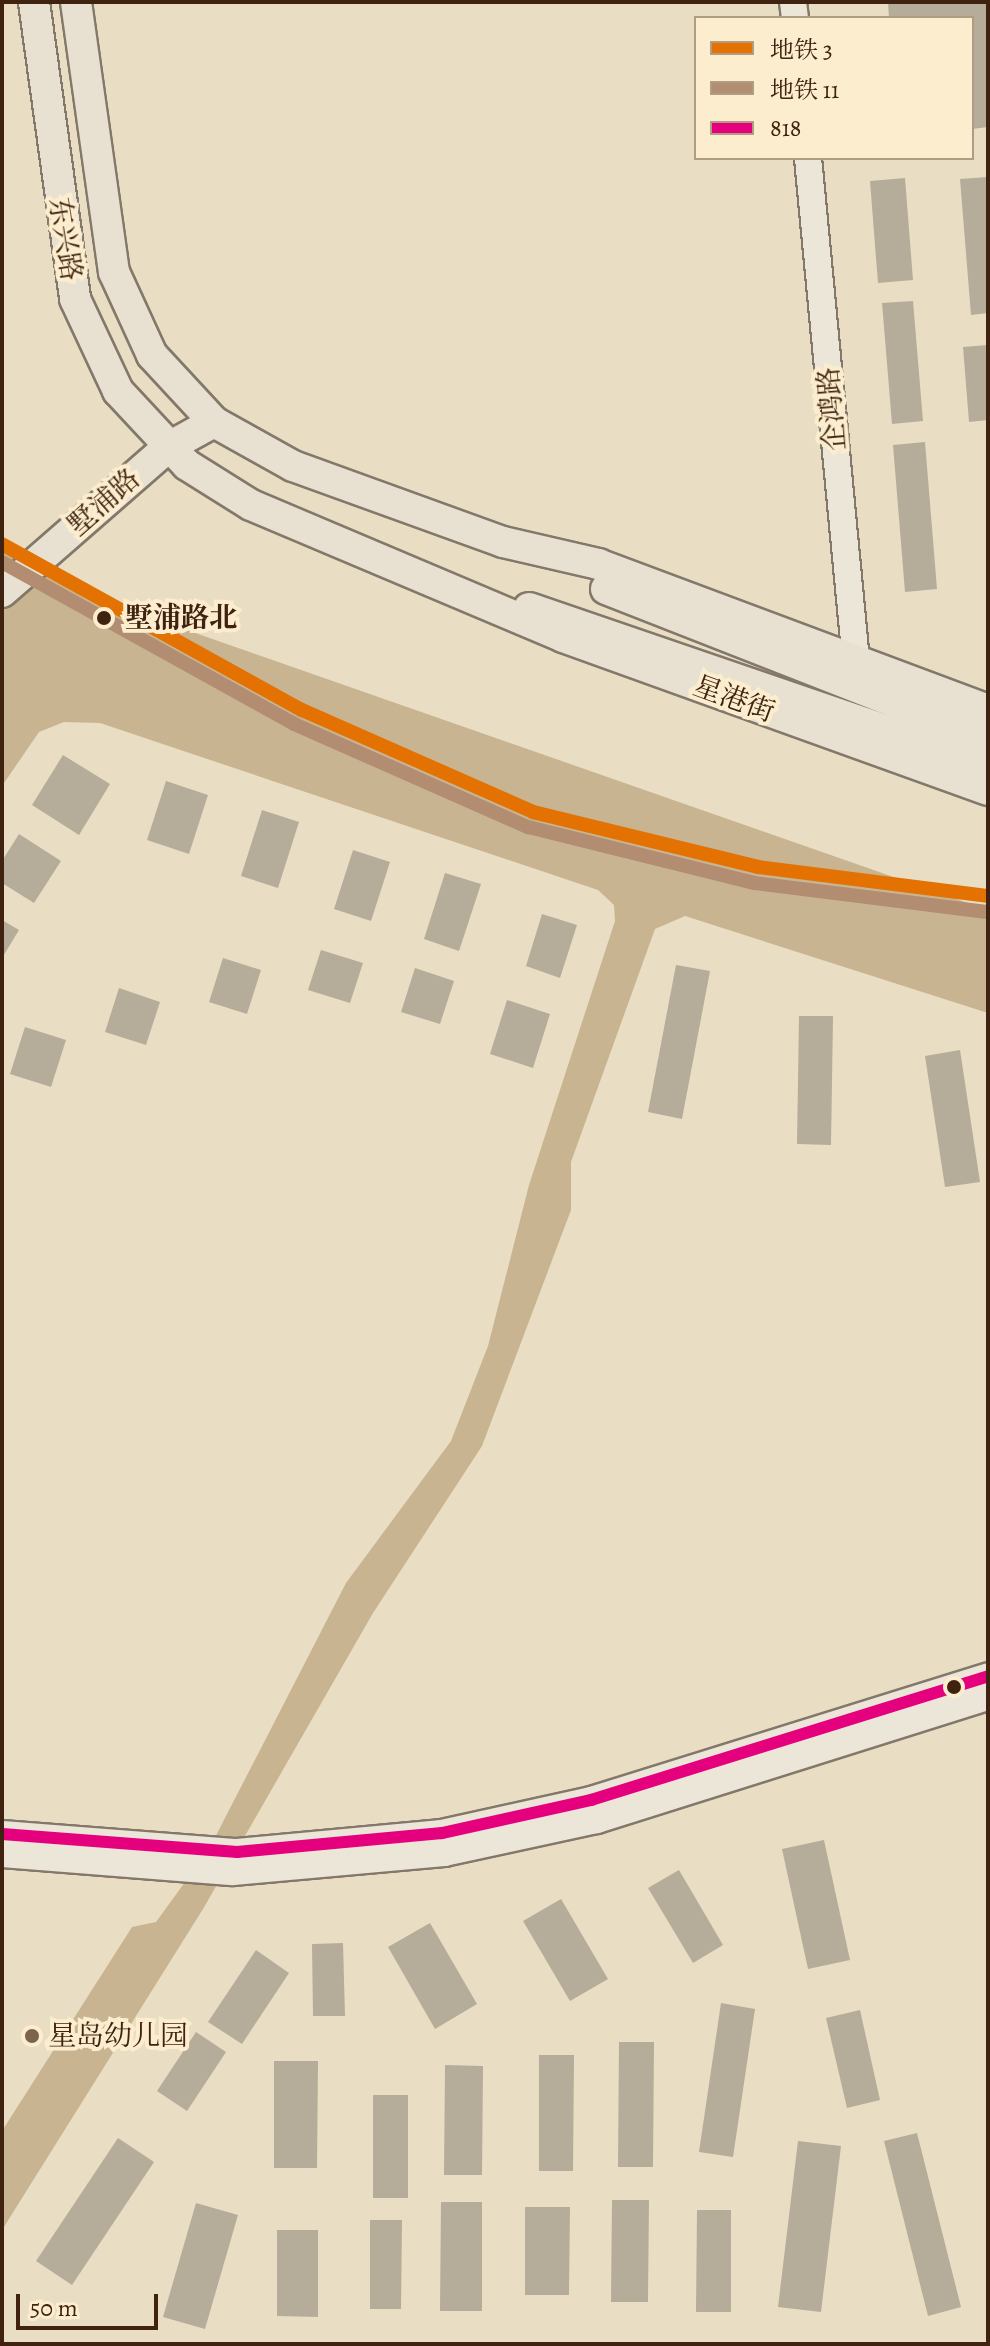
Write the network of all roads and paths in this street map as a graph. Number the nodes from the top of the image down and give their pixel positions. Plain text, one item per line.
1 (34, 2) edge
2 (76, 2) edge
3 (808, 160) edge
4 (214, 422) junction
5 (167, 448) junction
6 (503, 542) junction
7 (2, 592) edge
8 (484, 599) junction
9 (856, 661) junction
10 (988, 710) edge
11 (988, 739) edge
12 (988, 765) edge
13 (988, 790) edge
14 (988, 1676) edge
15 (988, 1697) edge
16 (2, 1834) edge
17 (2, 1854) edge
18 (198, 1861) junction
19 (235, 1862) junction

1 - 5 main road, 东兴路
2 - 4 main road, 东兴路
3 - 9 main road, 企鸿路
4 - 5 main road, 墅浦路
4 - 6 main road, 星港街
5 - 7 main road, 墅浦路
5 - 8 main road, 星港街
6 - 9 main road, 星港街
6 - 11 main road, 星港街
8 - 12 main road, 星港街
8 - 13 main road, 星港街
9 - 10 main road, 星港街
14 - 19 main road
15 - 19 main road
16 - 18 main road
17 - 18 main road
18 - 19 main road

